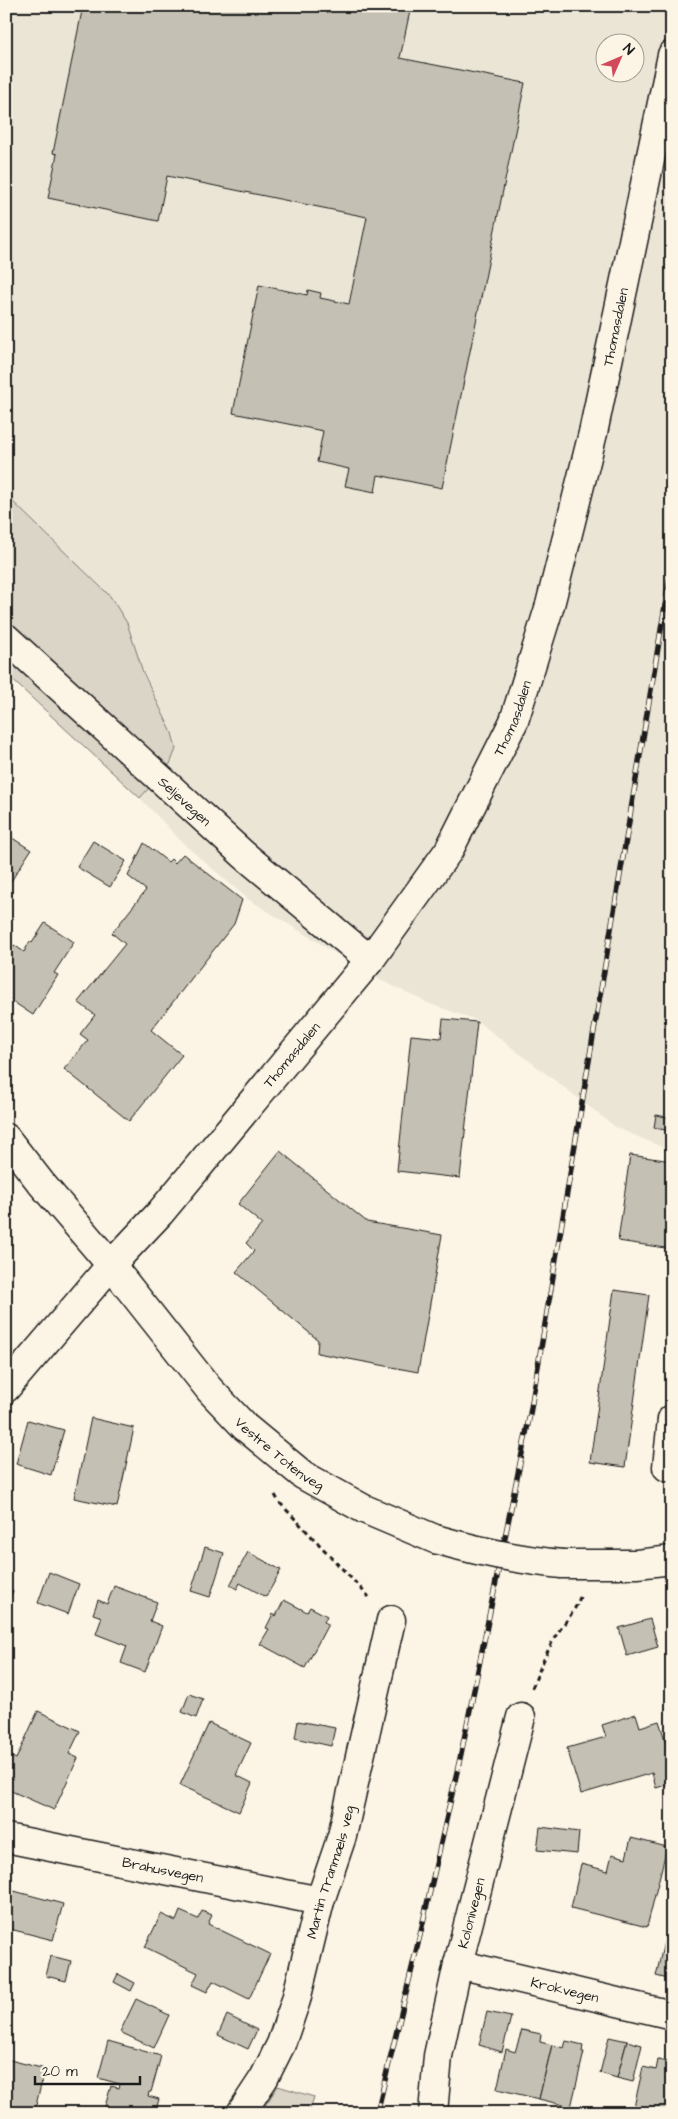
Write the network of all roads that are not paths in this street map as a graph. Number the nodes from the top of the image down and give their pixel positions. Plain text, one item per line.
1 (672, 55) edge
2 (6, 638) edge
3 (370, 960) junction
4 (6, 1138) edge
5 (111, 1265) junction
6 (6, 1388) edge
7 (672, 1419) edge
8 (667, 1467) dead end
9 (672, 1560) edge
10 (390, 1620) dead end
11 (521, 1717) road end
12 (6, 1838) edge
13 (320, 1901) junction
14 (458, 1964) junction
15 (672, 2015) edge
16 (241, 2113) edge
17 (433, 2113) edge

1 - 3 street, Thomasdalen
2 - 3 street, Seljevegen
3 - 5 street, Thomasdalen
4 - 5 street, Vestre Totenveg
5 - 6 street, Thomasdalen
5 - 9 street, Vestre Totenveg, bridge
7 - 8 street
10 - 13 street, Martin Tranmæls veg
11 - 14 street, Kolonivegen
12 - 13 street, Brahusvegen
13 - 16 street, Martin Tranmæls veg
14 - 15 street, Krokvegen
14 - 17 street, Kolonivegen

